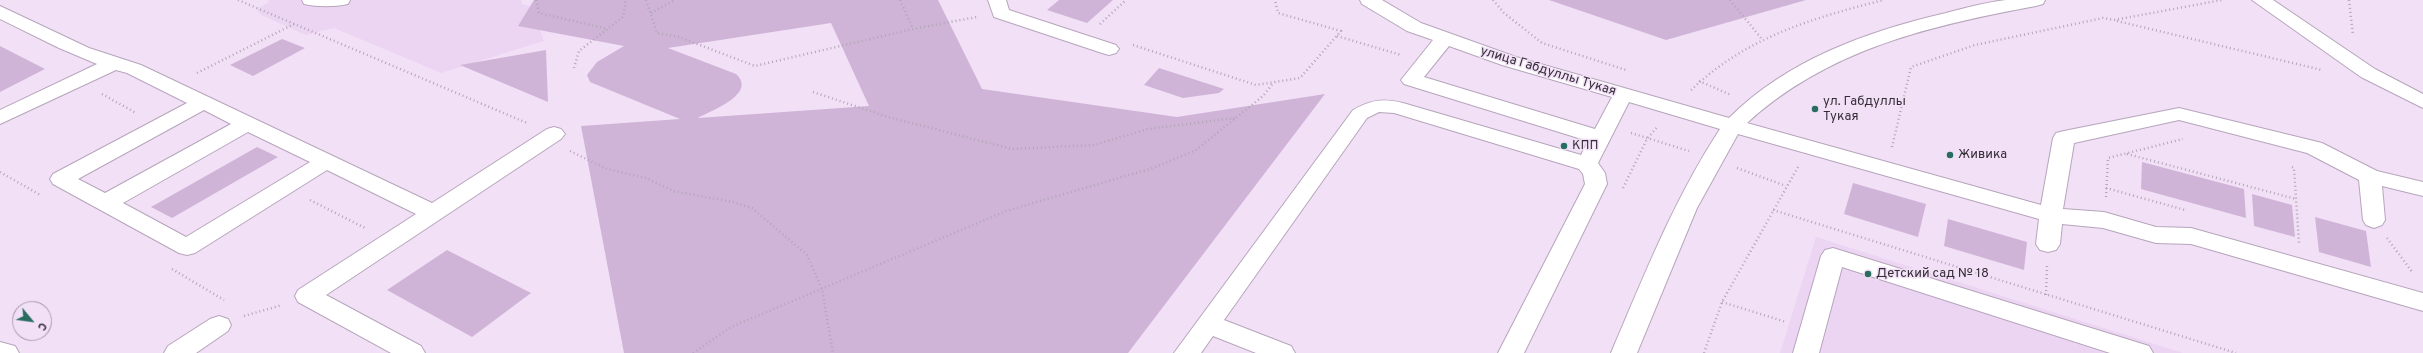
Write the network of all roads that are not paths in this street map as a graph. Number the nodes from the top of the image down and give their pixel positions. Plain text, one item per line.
1 (312, 0) edge
2 (341, 0) edge
3 (1369, 0) edge
4 (2036, 0) edge
5 (2261, 0) edge
6 (2004, 3) edge
7 (999, 7) edge
8 (0, 12) edge
9 (1445, 38) junction
10 (1109, 49) road end
11 (113, 64) junction
12 (2362, 68) junction
13 (2423, 86) edge
14 (1623, 95) junction
15 (204, 102) junction
16 (2423, 102) edge
17 (0, 118) edge
18 (248, 124) junction
19 (1733, 126) junction
20 (554, 134) road end
21 (1600, 138) junction
22 (327, 162) junction
23 (1587, 164) junction
24 (2370, 176) junction
25 (2423, 189) edge
26 (105, 203) junction
27 (434, 213) junction
28 (2051, 216) junction
29 (2374, 220) road end
30 (2048, 244) road end
31 (2422, 302) edge
32 (1208, 324) junction
33 (219, 325) road end
34 (0, 352) edge
35 (6, 353) edge
36 (177, 353) edge
37 (412, 353) edge
38 (1186, 353) edge
39 (1282, 353) edge
40 (1511, 353) edge
41 (1624, 353) edge
42 (1806, 353) edge
43 (2140, 353) edge

1 - 2 street
3 - 9 street, улица Габдуллы Тукая
4 - 6 street
5 - 12 street
6 - 19 street
7 - 10 street
8 - 11 street
9 - 14 street, улица Габдуллы Тукая
9 - 21 street
11 - 15 street
11 - 17 street
12 - 13 street
12 - 16 street
14 - 19 street, улица Габдуллы Тукая
14 - 21 street
15 - 18 street
15 - 26 street
18 - 22 street
18 - 26 street
19 - 28 street, улица Габдуллы Тукая
19 - 41 street
20 - 27 street
21 - 23 street
22 - 26 street
22 - 27 street
23 - 32 street
23 - 40 street
24 - 25 street
24 - 28 street
24 - 29 street
27 - 37 street
28 - 30 street
28 - 31 street, улица Габдуллы Тукая
32 - 38 street
32 - 39 street
33 - 36 street
34 - 35 street
42 - 43 street

